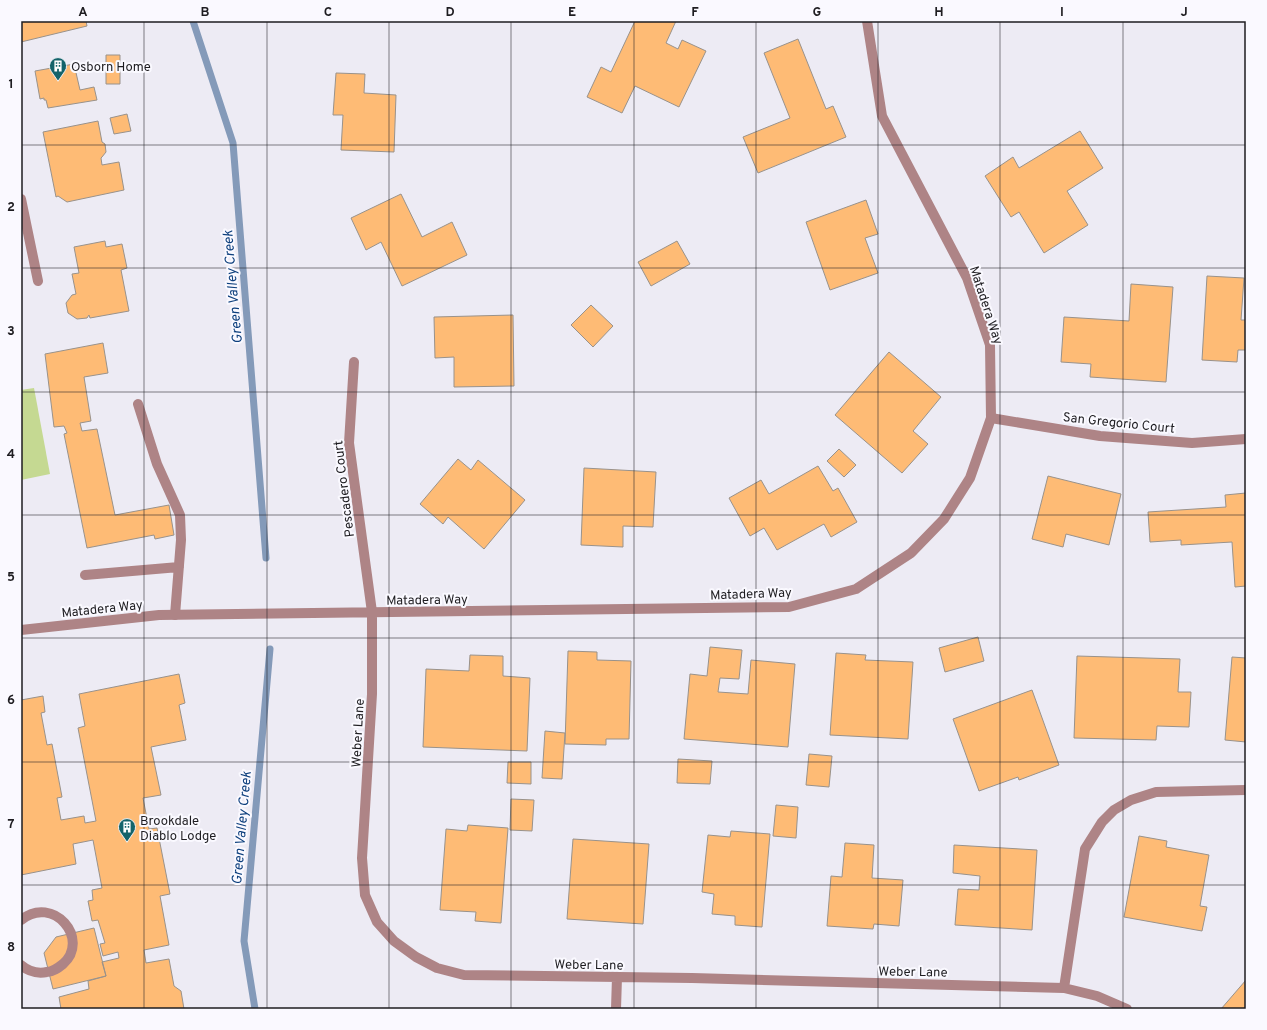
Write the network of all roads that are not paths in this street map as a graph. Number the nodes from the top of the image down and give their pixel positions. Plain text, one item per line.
1 (867, 21) edge
2 (21, 200) edge
3 (25, 241) edge
4 (38, 281) dead end
5 (354, 362) dead end
6 (138, 404) dead end
7 (991, 418) junction
8 (1246, 439) edge
9 (178, 567) junction
10 (84, 575) dead end
11 (372, 612) junction
12 (174, 615) junction
13 (21, 630) edge
14 (1246, 790) edge
15 (21, 920) edge
16 (22, 966) edge
17 (617, 977) junction
18 (1064, 988) junction
19 (616, 1009) edge
20 (1127, 1009) edge

1 - 7 street, Matadera Way
2 - 3 street
3 - 4 street
5 - 11 street, Pescadero Court
6 - 9 street
7 - 8 street, San Gregorio Court
7 - 11 street, Matadera Way
9 - 10 street
9 - 12 street
11 - 12 street, Matadera Way
11 - 17 street, Weber Lane
12 - 13 street, Matadera Way
14 - 18 street
15 - 16 street
17 - 18 street, Weber Lane
17 - 19 street
18 - 20 street, Weber Lane

